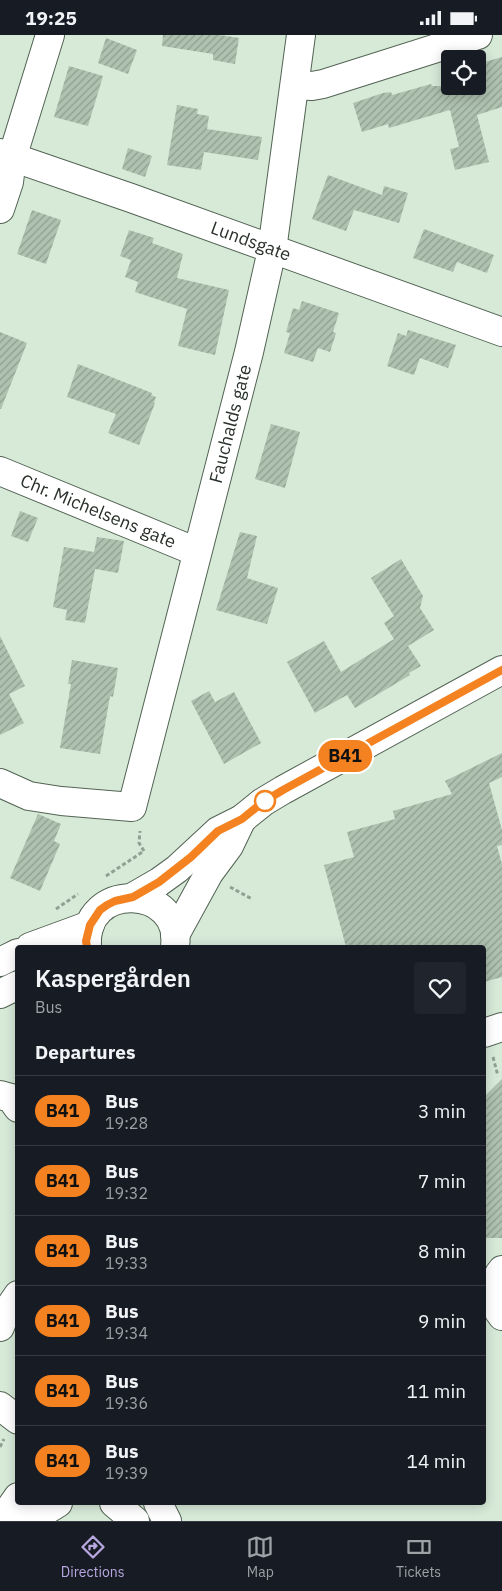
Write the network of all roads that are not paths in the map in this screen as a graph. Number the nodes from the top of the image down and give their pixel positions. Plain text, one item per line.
1 (50, 35) edge
2 (301, 35) edge
3 (478, 35) edge
4 (295, 85) junction
5 (6, 155) edge
6 (0, 209) edge
7 (272, 250) junction
8 (502, 332) edge
9 (0, 471) edge
10 (196, 552) junction
11 (502, 670) edge
12 (0, 783) edge
13 (242, 819) junction
14 (133, 897) junction
15 (88, 936) edge
16 (175, 941) edge
17 (41, 945) edge
18 (15, 954) edge
19 (0, 962) edge
20 (15, 986) edge
21 (0, 993) edge
22 (502, 1027) edge
23 (488, 1042) edge
24 (0, 1095) edge
25 (15, 1104) edge
26 (502, 1270) edge
27 (15, 1299) edge
28 (502, 1316) edge
29 (0, 1327) edge
30 (0, 1406) edge
31 (15, 1418) edge
32 (15, 1501) edge
33 (55, 1505) edge
34 (116, 1505) edge
35 (159, 1505) edge
36 (1, 1521) edge
37 (29, 1521) edge
38 (136, 1521) edge
39 (166, 1521) edge

1 - 5 street
2 - 4 street, Fauchalds gate
3 - 4 street
4 - 7 street, Fauchalds gate
5 - 6 street
5 - 7 street, Lundsgate
7 - 8 street, Lundsgate
7 - 10 street, Fauchalds gate
9 - 10 street, Chr. Michelsens gate
10 - 12 street, Fauchalds gate
11 - 13 street
13 - 14 street
13 - 16 street
14 - 15 street
14 - 16 street
15 - 17 street
18 - 19 street
20 - 21 street
22 - 23 street
24 - 25 street
26 - 28 street
27 - 29 street
30 - 31 street
32 - 36 street
33 - 37 street
34 - 38 street
35 - 39 street

